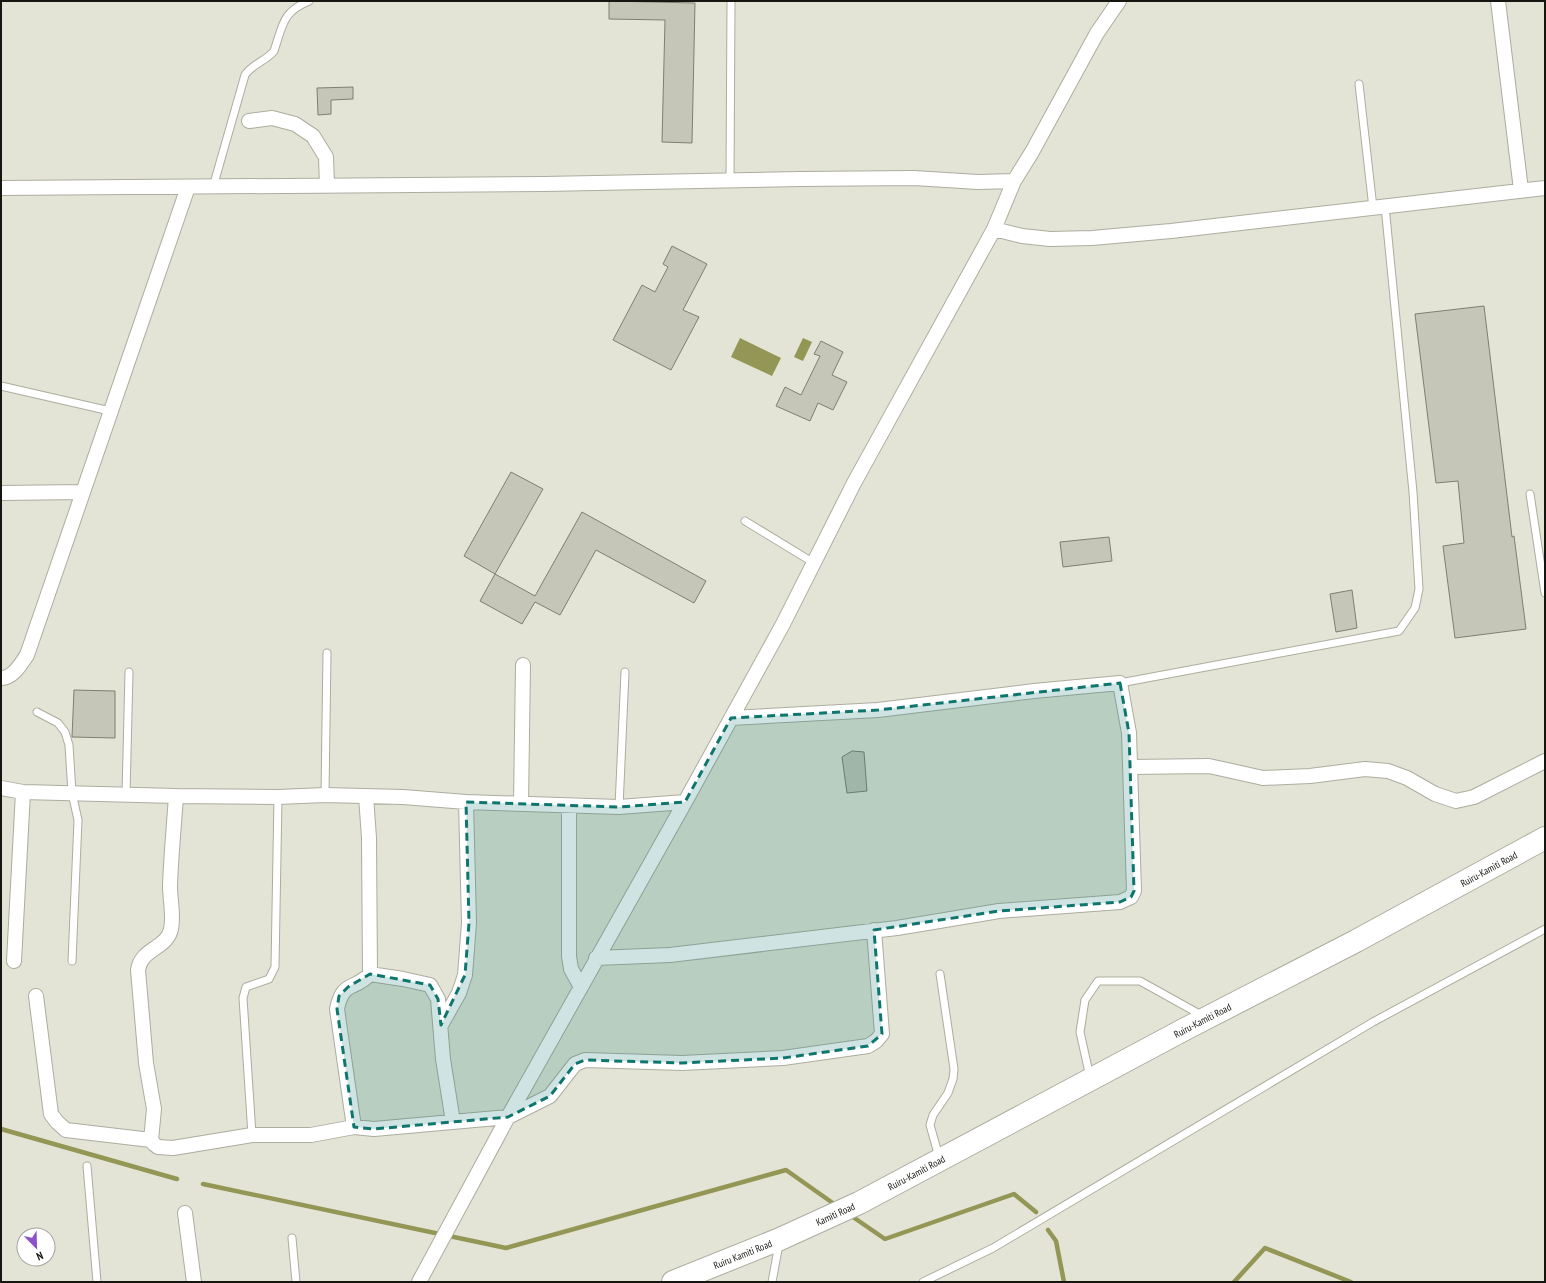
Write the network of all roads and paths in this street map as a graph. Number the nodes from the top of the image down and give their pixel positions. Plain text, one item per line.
1 (309, 1) edge
2 (731, 1) edge
3 (1120, 1) edge
4 (1498, 1) edge
5 (1359, 84) dead end
6 (249, 121) dead end
7 (730, 180) junction
8 (1014, 181) junction
9 (327, 186) junction
10 (188, 187) junction
11 (213, 187) junction
12 (1, 188) edge
13 (1545, 188) edge
14 (1521, 190) junction
15 (1379, 207) junction
16 (994, 229) junction
17 (1, 386) edge
18 (110, 411) junction
19 (83, 492) junction
20 (1, 493) edge
21 (1530, 494) dead end
22 (745, 521) dead end
23 (814, 563) junction
24 (1545, 594) edge
25 (326, 652) dead end
26 (523, 665) dead end
27 (129, 672) dead end
28 (626, 672) dead end
29 (1, 678) edge
30 (1120, 683) junction
31 (37, 712) dead end
32 (731, 718) junction
33 (1545, 761) edge
34 (1130, 768) junction
35 (1, 788) edge
36 (23, 792) junction
37 (72, 793) junction
38 (325, 794) junction
39 (126, 795) junction
40 (176, 796) junction
41 (366, 796) junction
42 (278, 797) junction
43 (466, 802) junction
44 (685, 802) junction
45 (521, 804) junction
46 (569, 806) junction
47 (619, 807) junction
48 (1545, 838) edge
49 (1545, 929) edge
50 (874, 930) junction
51 (596, 958) junction
52 (14, 961) dead end
53 (72, 961) dead end
54 (370, 974) junction
55 (940, 974) dead end
56 (581, 987) junction
57 (36, 996) dead end
58 (1206, 1018) junction
59 (441, 1025) junction
60 (1091, 1080) junction
61 (508, 1117) junction
62 (453, 1122) junction
63 (354, 1127) junction
64 (252, 1135) junction
65 (151, 1140) junction
66 (940, 1158) junction
67 (87, 1166) dead end
68 (859, 1203) joint
69 (185, 1213) dead end
70 (812, 1225) joint
71 (292, 1238) dead end
72 (780, 1239) junction
73 (97, 1282) edge
74 (194, 1282) edge
75 (296, 1282) edge
76 (419, 1282) edge
77 (673, 1282) edge
78 (772, 1282) edge
79 (923, 1282) edge

1 - 11 lane
2 - 7 lane
3 - 8 street
4 - 14 street
5 - 15 lane
6 - 9 street
7 - 8 street
7 - 9 street
8 - 16 street
9 - 11 street
10 - 11 street
10 - 12 street
10 - 18 street
13 - 14 street
14 - 15 street
15 - 16 street
15 - 30 lane
16 - 23 street
17 - 18 lane
18 - 19 street
19 - 20 street
19 - 29 street
21 - 24 lane
22 - 23 lane
23 - 32 street
25 - 38 lane
26 - 45 street
27 - 39 lane
28 - 47 lane
30 - 32 street
30 - 34 street
31 - 37 lane
32 - 44 street
33 - 34 street
34 - 50 street
35 - 36 street
36 - 37 street
36 - 52 street
37 - 39 street
37 - 53 lane
38 - 41 street
38 - 42 street
39 - 40 street
40 - 42 street
40 - 65 street
41 - 43 street
41 - 54 street
42 - 64 lane
43 - 45 street
43 - 59 street
44 - 47 street
44 - 51 street
45 - 46 street
46 - 47 street
46 - 56 street
48 - 58 main road, Ruiru-Kamiti Road
49 - 79 lane
50 - 51 street
50 - 61 street
51 - 56 street
54 - 59 street
54 - 63 street
55 - 66 lane
56 - 61 street
57 - 65 street
58 - 60 main road, Ruiru-Kamiti Road
58 - 60 lane
59 - 62 street
60 - 66 main road, Ruiru-Kamiti Road
61 - 62 street
61 - 76 street
62 - 63 street
63 - 64 street
64 - 65 street
66 - 68 main road, Ruiru-Kamiti Road
67 - 73 lane
68 - 70 main road, Kamiti Road
69 - 74 street
70 - 72 main road, Ruiru Kamiti Road
71 - 75 lane
72 - 77 main road, Ruiru Kamiti Road
72 - 78 lane

